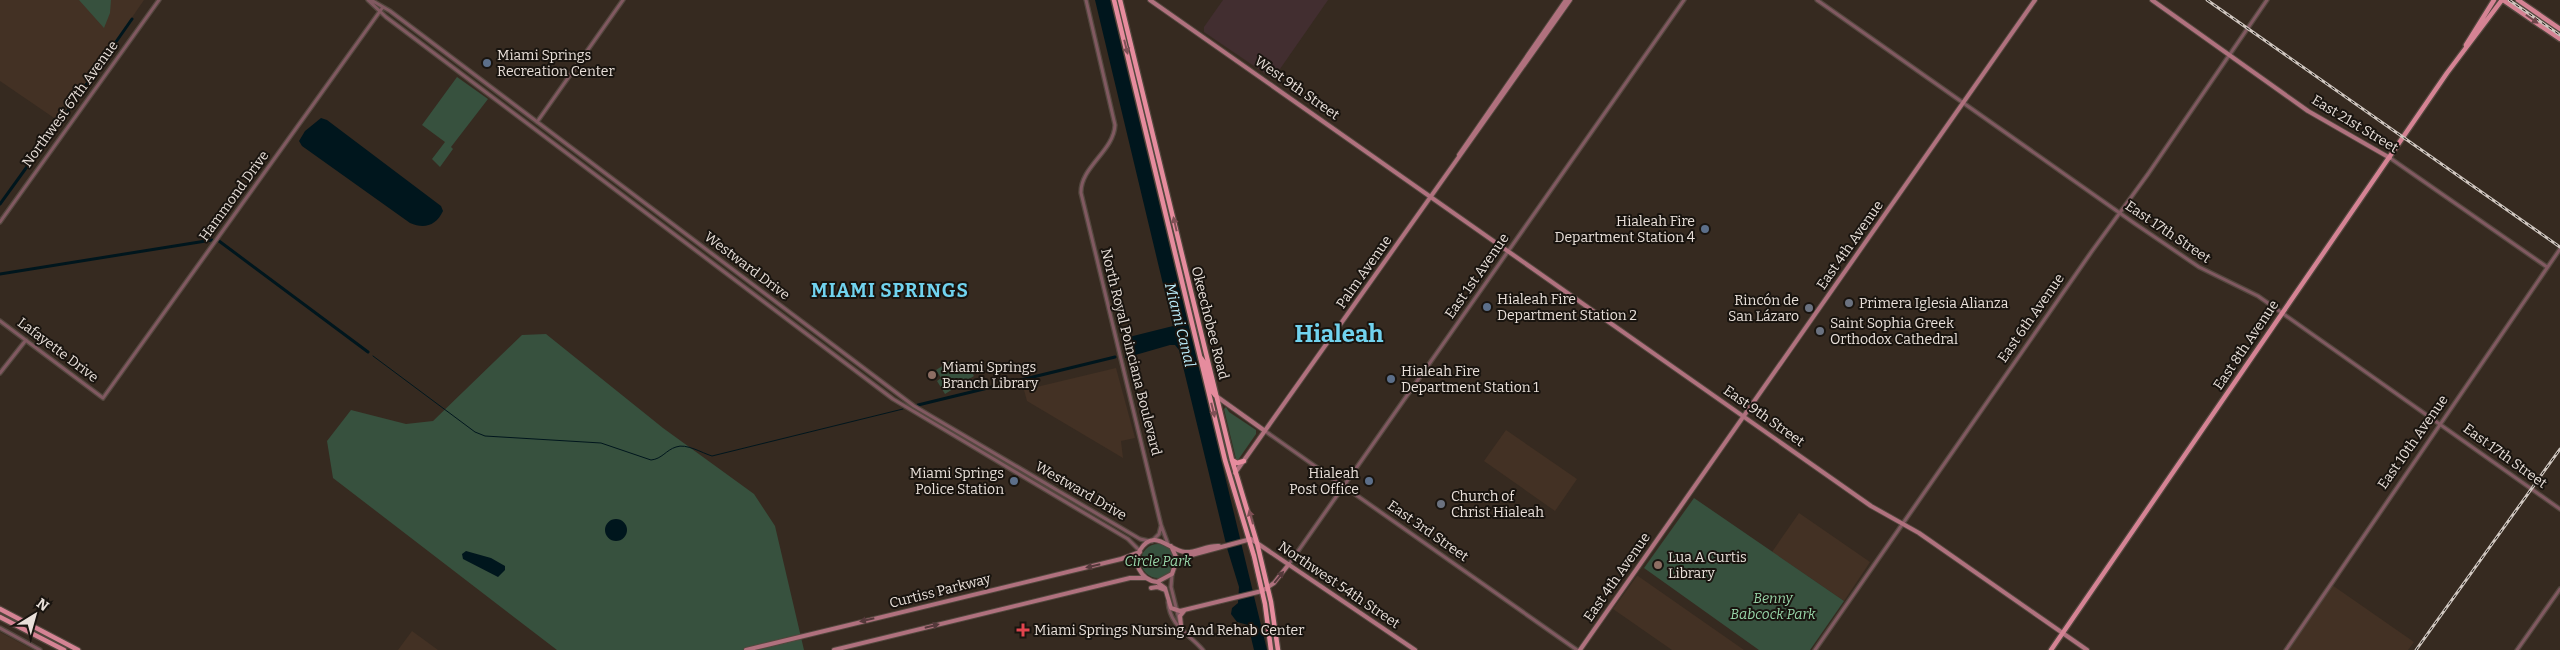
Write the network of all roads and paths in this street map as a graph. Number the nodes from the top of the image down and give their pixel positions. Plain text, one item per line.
1 (158, 0) edge
2 (370, 0) edge
3 (624, 0) edge
4 (1086, 0) edge
5 (1114, 0) edge
6 (1120, 0) edge
7 (1150, 0) edge
8 (1566, 0) edge
9 (1570, 0) edge
10 (1684, 0) edge
11 (1817, 0) edge
12 (2035, 0) edge
13 (2152, 0) edge
14 (2267, 0) edge
15 (2494, 0) edge
16 (2503, 0) edge
17 (2518, 0) edge
18 (383, 7) junction
19 (380, 12) junction
20 (2560, 29) edge
21 (2560, 39) edge
22 (2462, 53) junction
23 (2230, 56) junction
24 (1963, 102) junction
25 (537, 122) junction
26 (1458, 157) junction
27 (2390, 158) junction
28 (1431, 196) junction
29 (2120, 213) junction
30 (0, 222) edge
31 (1173, 244) junction
32 (2560, 249) edge
33 (1509, 250) junction
34 (1182, 255) junction
35 (2547, 267) junction
36 (2282, 313) junction
37 (0, 321) edge
38 (26, 340) junction
39 (1200, 357) junction
40 (0, 373) edge
41 (1216, 396) junction
42 (103, 398) joint
43 (1744, 416) junction
44 (2440, 423) junction
45 (1265, 431) junction
46 (1232, 460) junction
47 (1244, 461) junction
48 (1235, 473) junction
49 (1232, 483) junction
50 (1344, 485) junction
51 (2560, 509) edge
52 (1902, 524) junction
53 (1161, 525) junction
54 (1250, 539) junction
55 (1151, 542) junction
56 (1258, 543) junction
57 (1170, 545) junction
58 (1219, 546) junction
59 (1140, 551) junction
60 (1289, 564) junction
61 (1176, 565) junction
62 (1172, 574) junction
63 (1146, 578) junction
64 (1157, 582) junction
65 (1151, 588) dead end
66 (1268, 588) junction
67 (2560, 589) edge
68 (1166, 590) junction
69 (1262, 590) junction
70 (1168, 601) junction
71 (0, 609) edge
72 (1184, 610) junction
73 (1176, 611) junction
74 (0, 617) edge
75 (1181, 625) junction
76 (0, 628) edge
77 (2063, 632) junction
78 (1185, 633) junction
79 (68, 644) junction
80 (40, 650) edge
81 (64, 650) edge
82 (78, 650) edge
83 (746, 650) edge
84 (834, 650) edge
85 (1203, 650) edge
86 (1271, 650) edge
87 (1278, 650) edge
88 (1415, 650) edge
89 (1579, 650) edge
90 (1815, 650) edge
91 (2051, 650) edge
92 (2088, 650) edge
93 (2286, 650) edge
94 (2517, 650) edge

1 - 30 street, Northwest 67th Avenue
2 - 18 street, Westward Drive
2 - 19 street, Westward Drive
3 - 25 street
4 - 53 street, North Royal Poinciana Boulevard
5 -> 31 highway, Okeechobee Road
34 -> 6 highway, Okeechobee Road
7 - 28 main road, West 9th Street
8 - 26 main road, Palm Avenue
9 - 26 main road, Palm Avenue
10 - 33 street, East 1st Avenue
11 - 24 street, East 17th Street
12 - 24 main road, East 4th Avenue
13 - 23 main road, East 21st Street
14 - 23 street, East 6th Avenue
15 - 22 main road, East 8th Avenue
16 -> 21 main road
16 - 22 main road, East 8th Avenue
17 - 20 main road
18 - 19 street, Hammond Drive
18 - 25 street, Westward Drive
19 - 42 street, Hammond Drive
19 - 59 street, Westward Drive
22 - 27 main road, East 8th Avenue
23 - 27 main road, East 21st Street
23 - 29 street, East 6th Avenue
24 - 29 street, East 17th Street
24 - 43 main road, East 4th Avenue
25 - 55 street, Westward Drive
26 - 28 main road, Palm Avenue
27 - 35 street, East 21st Street
27 - 36 main road, East 8th Avenue
28 - 33 main road, East 9th Street
28 - 45 main road, Palm Avenue
29 - 36 street, East 17th Street
29 - 52 street, East 6th Avenue
31 - 34 highway
31 - 39 highway, Okeechobee Road
32 - 35 street, East 10th Avenue
33 - 43 main road, East 9th Street
33 - 50 street, East 1st Avenue
34 - 41 highway, Okeechobee Road
35 - 44 street, East 10th Avenue
36 - 44 street, East 17th Street
36 - 77 main road, East 8th Avenue
37 - 38 street, Lafayette Drive
38 - 40 street
38 - 42 street, Lafayette Drive
39 - 41 highway
39 -> 49 highway, Okeechobee Road
41 - 45 main road
41 - 46 highway, Okeechobee Road
43 - 52 main road, East 9th Street
43 - 89 main road, East 4th Avenue
44 - 51 street, East 17th Street
44 - 93 street, East 10th Avenue
45 - 47 main road, Palm Avenue
45 - 50 street, East 3rd Street
46 - 47 highway
46 - 48 highway, Okeechobee Road
47 - 48 main road, Palm Avenue
48 - 49 highway
56 -> 48 highway, Okeechobee Road
49 - 54 highway, Okeechobee Road
50 - 60 street, East 1st Avenue
50 - 89 street, East 3rd Street
52 - 77 main road, East 9th Street
52 - 90 street, East 6th Avenue
53 - 55 street
53 - 57 street, North Royal Poinciana Boulevard
54 - 56 main road, Northwest 54th Street
54 - 58 main road
54 - 69 highway, Okeechobee Road
55 - 57 main road
55 - 59 main road
56 - 60 main road, Northwest 54th Street
56 - 66 highway, Okeechobee Road
57 - 58 main road
57 - 61 main road
58 - 61 main road
59 - 63 main road
59 -> 83 main road, Curtiss Parkway
66 -> 60 main road
60 - 88 main road, Northwest 54th Street
61 - 62 main road
62 - 64 main road
62 - 73 street
63 - 64 main road
84 -> 63 main road
64 - 68 main road
65 - 68 main road
66 - 69 main road
66 - 87 highway, Okeechobee Road
67 - 94 street
68 - 70 main road
69 - 72 main road
69 - 86 highway, Okeechobee Road
70 - 73 main road
70 - 78 street
71 - 79 main road
72 - 73 main road
72 - 75 main road
73 - 75 street
74 - 81 main road
75 - 78 street
76 - 80 street
77 - 91 main road, East 8th Avenue
77 - 92 main road, East 9th Street
78 - 85 street
79 - 81 main road
79 - 82 main road

